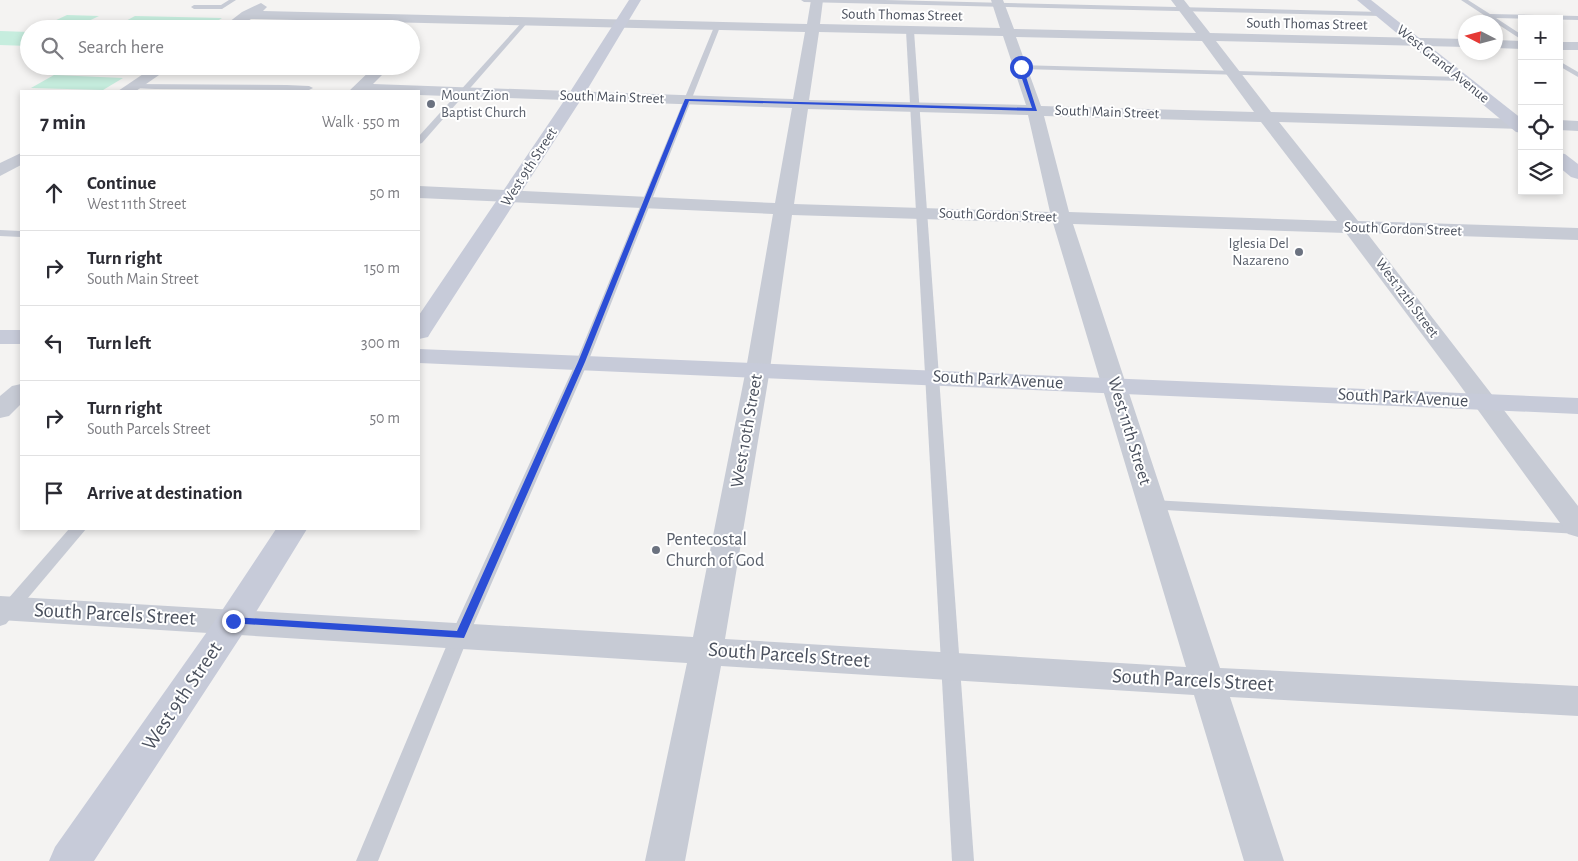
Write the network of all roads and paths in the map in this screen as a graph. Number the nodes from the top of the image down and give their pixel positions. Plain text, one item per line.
1 (206, 0) edge
2 (233, 0) edge
3 (272, 0) edge
4 (635, 0) edge
5 (804, 0) edge
6 (817, 0) edge
7 (1363, 0) edge
8 (1464, 0) edge
9 (998, 2) edge
10 (1181, 5) edge
11 (1381, 14) junction
12 (247, 15) junction
13 (1487, 15) edge
14 (1503, 16) edge
15 (1578, 18) edge
16 (240, 20) edge
17 (433, 20) junction
18 (526, 22) junction
19 (620, 24) junction
20 (1503, 25) edge
21 (717, 26) junction
22 (813, 29) junction
23 (420, 31) edge
24 (910, 31) junction
25 (1009, 34) junction
26 (1518, 35) edge
27 (1208, 38) junction
28 (1416, 42) junction
29 (1458, 43) edge
30 (1503, 44) edge
31 (1518, 45) edge
32 (1563, 46) edge
33 (1578, 46) edge
34 (1563, 66) edge
35 (1021, 67) junction
36 (1232, 73) junction
37 (152, 75) edge
38 (375, 75) edge
39 (1578, 75) edge
40 (1461, 79) junction
41 (135, 86) edge
42 (225, 86) junction
43 (309, 88) dead end
44 (360, 89) edge
45 (412, 90) edge
46 (420, 90) edge
47 (463, 91) junction
48 (576, 95) junction
49 (687, 100) junction
50 (799, 104) junction
51 (915, 107) junction
52 (1035, 110) junction
53 (1265, 116) junction
54 (1518, 123) edge
55 (1518, 125) edge
56 (1563, 125) edge
57 (1578, 126) edge
58 (420, 140) edge
59 (20, 159) edge
60 (1563, 161) edge
61 (0, 171) edge
62 (1578, 173) edge
63 (420, 192) edge
64 (510, 196) junction
65 (647, 202) junction
66 (785, 209) junction
67 (923, 213) junction
68 (1061, 217) junction
69 (1354, 228) junction
70 (0, 233) edge
71 (20, 234) edge
72 (1578, 234) edge
73 (420, 331) edge
74 (0, 337) edge
75 (20, 337) edge
76 (420, 356) edge
77 (582, 362) junction
78 (758, 370) junction
79 (931, 377) junction
80 (1115, 386) junction
81 (20, 392) edge
82 (1486, 402) junction
83 (1578, 406) edge
84 (0, 410) edge
85 (1153, 505) junction
86 (1578, 528) edge
87 (77, 530) edge
88 (291, 530) edge
89 (3, 612) edge
90 (233, 621) junction
91 (460, 635) junction
92 (707, 650) junction
93 (949, 665) junction
94 (1208, 682) junction
95 (1578, 701) edge
96 (70, 861) edge
97 (368, 861) edge
98 (665, 861) edge
99 (963, 861) edge
100 (1264, 861) edge

1 - 2 lane
3 - 12 street
4 - 19 street, West 9th Street
5 - 6 lane
6 - 9 lane
6 - 22 street, West 10th Street
7 - 11 street, West Grand Avenue
8 - 13 lane
9 - 10 lane
9 - 25 street, West 11th Street
10 - 11 lane
10 - 27 street, West 12th Street
11 - 28 street, West Grand Avenue
12 - 16 street
12 - 17 street, South Thomas Street
14 - 15 lane
17 - 18 street, South Thomas Street
17 - 23 street
18 - 19 street, South Thomas Street
18 - 47 lane
19 - 21 street, South Thomas Street
19 - 48 street, West 9th Street
20 - 26 lane
21 - 22 street, South Thomas Street
21 - 49 lane
22 - 24 street, South Thomas Street
22 - 50 street, West 10th Street
24 - 25 street, South Thomas Street
24 - 51 lane
25 - 27 street, South Thomas Street
25 - 35 street, West 11th Street
27 - 28 street, South Thomas Street
27 - 36 street, West 12th Street
28 - 29 street, South Thomas Street
28 - 40 street, West Grand Avenue
30 - 31 street
32 - 33 street
34 - 39 lane
35 - 36 lane
35 - 52 street, West 11th Street
36 - 40 lane
36 - 53 street, West 12th Street
37 - 41 street
38 - 44 street
40 - 54 street, West Grand Avenue
41 - 42 lane
41 - 42 lane
42 - 43 lane
44 - 45 street, South Main Street
46 - 47 street, South Main Street
47 - 48 street, South Main Street
47 - 58 lane
48 - 49 street, South Main Street
48 - 64 street, West 9th Street
49 - 50 street, South Main Street
49 - 65 lane
50 - 51 street, South Main Street
50 - 66 street, West 10th Street
51 - 52 street, South Main Street
51 - 67 lane
52 - 53 street, South Main Street
52 - 68 street, West 11th Street
53 - 55 street, South Main Street
53 - 69 street, West 12th Street
56 - 57 street
59 - 61 street
60 - 62 street
63 - 64 street, South Gordon Street
64 - 65 street, South Gordon Street
64 - 73 street, West 9th Street
65 - 66 street, South Gordon Street
65 - 77 lane
66 - 67 street, South Gordon Street
66 - 78 street, West 10th Street
67 - 68 street, South Gordon Street
67 - 79 lane
68 - 69 street, South Gordon Street
68 - 80 street, West 11th Street
69 - 72 street, South Gordon Street
69 - 82 street, West 12th Street
70 - 71 lane
74 - 75 street
76 - 77 street, South Park Avenue
77 - 78 street, South Park Avenue
77 - 91 lane
78 - 79 street, South Park Avenue
78 - 92 street, West 10th Street
79 - 80 street, South Park Avenue
79 - 93 lane
80 - 82 street, South Park Avenue
80 - 85 street, West 11th Street
81 - 84 street
82 - 83 street, South Park Avenue
82 - 86 street, West 12th Street
85 - 86 lane
85 - 94 street, West 11th Street
87 - 89 lane
88 - 90 street, West 9th Street
89 - 90 street, South Parcels Street
90 - 91 street, South Parcels Street
90 - 96 street, West 9th Street
91 - 92 street, South Parcels Street
91 - 97 lane
92 - 93 street, South Parcels Street
92 - 98 street, West 10th Street
93 - 94 street, South Parcels Street
93 - 99 lane
94 - 95 street, South Parcels Street
94 - 100 street, West 11th Street

